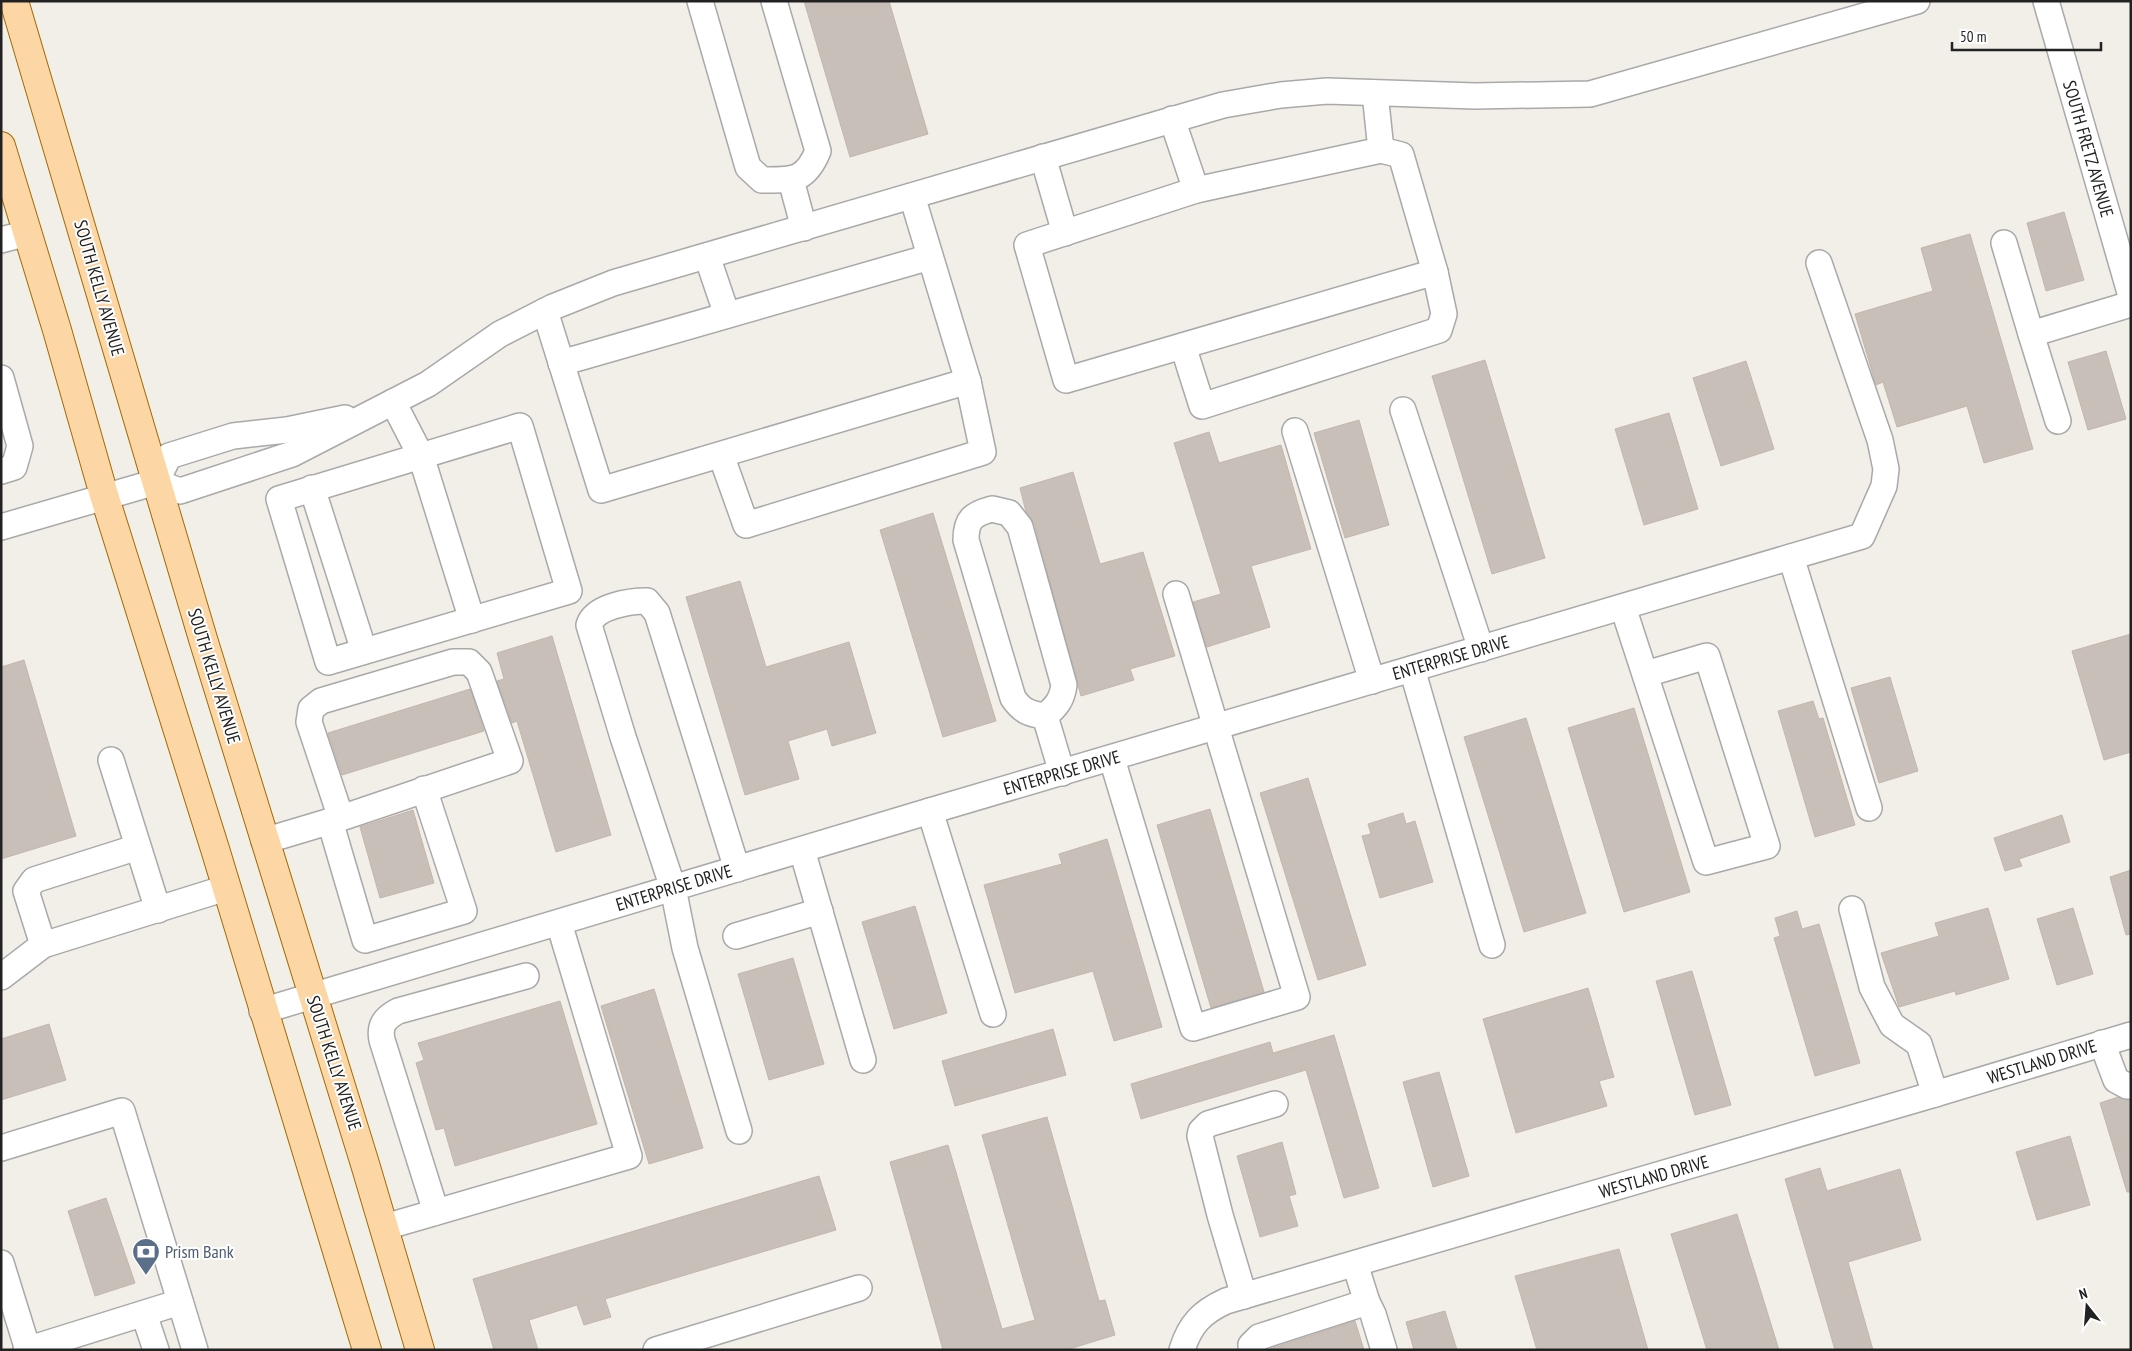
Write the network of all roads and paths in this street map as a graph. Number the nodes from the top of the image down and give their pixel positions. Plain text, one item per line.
1 (14, 1) edge
2 (700, 1) edge
3 (774, 1) edge
4 (1918, 1) edge
5 (2046, 1) edge
6 (1375, 93) junction
7 (1172, 120) junction
8 (1, 146) edge
9 (1381, 150) junction
10 (1043, 157) junction
11 (790, 180) junction
12 (6, 182) edge
13 (1196, 190) junction
14 (912, 196) junction
15 (804, 228) junction
16 (28, 233) junction
17 (1065, 233) junction
18 (1, 240) edge
19 (2004, 244) dead end
20 (707, 256) junction
21 (930, 257) junction
22 (1819, 263) dead end
23 (1435, 272) junction
24 (2131, 296) edge
25 (2131, 304) edge
26 (545, 311) junction
27 (727, 315) junction
28 (2031, 334) junction
29 (1183, 346) junction
30 (561, 363) junction
31 (1, 378) edge
32 (968, 381) junction
33 (384, 407) junction
34 (1403, 410) dead end
35 (2058, 421) dead end
36 (1295, 431) dead end
37 (720, 454) junction
38 (421, 456) junction
39 (1, 471) edge
40 (156, 482) junction
41 (312, 488) junction
42 (104, 496) junction
43 (1, 527) edge
44 (1791, 557) junction
45 (1176, 594) dead end
46 (1624, 607) junction
47 (472, 620) junction
48 (1481, 650) junction
49 (364, 651) junction
50 (1412, 669) junction
51 (1646, 674) junction
52 (1372, 681) junction
53 (1045, 716) junction
54 (1216, 728) junction
55 (1112, 759) junction
56 (111, 760) dead end
57 (1062, 773) junction
58 (424, 789) junction
59 (1868, 808) dead end
60 (930, 811) junction
61 (335, 819) junction
62 (264, 841) junction
63 (138, 847) junction
64 (802, 850) junction
65 (737, 869) junction
66 (226, 888) junction
67 (673, 888) junction
68 (1852, 909) dead end
69 (158, 910) junction
70 (820, 911) junction
71 (559, 923) junction
72 (736, 936) dead end
73 (42, 944) junction
74 (1492, 945) dead end
75 (454, 952) junction
76 (526, 976) dead end
77 (1, 978) edge
78 (467, 992) junction
79 (312, 995) junction
80 (262, 1011) junction
81 (993, 1014) dead end
82 (2131, 1035) edge
83 (2102, 1043) junction
84 (863, 1060) dead end
85 (2131, 1085) edge
86 (1935, 1094) junction
87 (1275, 1104) dead end
88 (739, 1131) dead end
89 (1, 1148) edge
90 (436, 1212) junction
91 (385, 1227) junction
92 (1, 1263) edge
93 (1355, 1264) junction
94 (860, 1288) dead end
95 (1244, 1296) junction
96 (180, 1302) junction
97 (1367, 1302) junction
98 (144, 1314) junction
99 (1185, 1341) edge
100 (27, 1350) edge
101 (156, 1350) edge
102 (195, 1350) edge
103 (367, 1350) edge
104 (420, 1350) edge
105 (656, 1350) edge
106 (1252, 1350) edge
107 (1384, 1350) edge

1 - 40 main road, SOUTH KELLY AVENUE
2 - 11 street
3 - 11 street
4 - 6 street
5 - 24 street, SOUTH FRETZ AVENUE
6 - 7 street
6 - 9 street
7 - 10 street
7 - 13 street
8 - 12 main road
9 - 13 street
9 - 23 street
10 - 14 street
10 - 17 street
11 - 15 street
12 - 16 main road
13 - 17 street
14 - 15 street
14 - 21 street
15 - 20 street
16 - 18 street
16 - 42 main road
17 - 29 street
19 - 28 street
20 - 26 street
20 - 27 street
21 - 27 street
21 - 32 street
22 - 44 street, ENTERPRISE DRIVE
23 - 29 street
23 - 29 street
25 - 28 street
26 - 30 street
26 - 33 street
27 - 30 street
28 - 35 street
30 - 37 street
31 - 39 street
32 - 37 street
32 - 37 street
33 - 38 street
33 - 40 street
33 - 40 street
34 - 48 street
36 - 52 street
38 - 41 street
38 - 47 street
38 - 47 street
40 - 42 street
40 - 62 main road, SOUTH KELLY AVENUE
41 - 49 street
41 - 49 street
42 - 43 street
42 - 66 main road
44 - 46 street, ENTERPRISE DRIVE
44 - 59 street
45 - 54 street
46 - 48 street, ENTERPRISE DRIVE
46 - 51 street
47 - 49 street
48 - 50 street, ENTERPRISE DRIVE
50 - 52 street, ENTERPRISE DRIVE
50 - 74 street
51 - 51 street
52 - 54 street, ENTERPRISE DRIVE
53 - 53 street
53 - 57 street
54 - 55 street, ENTERPRISE DRIVE
54 - 55 street
55 - 57 street, ENTERPRISE DRIVE
56 - 63 street
57 - 60 street, ENTERPRISE DRIVE
58 - 61 street
58 - 61 street
58 - 61 street
60 - 64 street, ENTERPRISE DRIVE
60 - 81 street
61 - 62 street
62 - 79 main road, SOUTH KELLY AVENUE
63 - 69 street
63 - 73 street
64 - 65 street, ENTERPRISE DRIVE
64 - 70 street
65 - 67 street, ENTERPRISE DRIVE
65 - 67 street
66 - 69 street
66 - 80 main road
67 - 71 street, ENTERPRISE DRIVE
67 - 88 street
68 - 86 street
69 - 73 street
70 - 72 street
70 - 84 street
71 - 75 street, ENTERPRISE DRIVE
71 - 90 street
73 - 77 street
75 - 78 street
75 - 79 street, ENTERPRISE DRIVE
76 - 78 street
78 - 90 street
79 - 80 street, ENTERPRISE DRIVE
79 - 91 main road, SOUTH KELLY AVENUE
80 - 103 main road
82 - 83 street, WESTLAND DRIVE
83 - 85 street
83 - 86 street, WESTLAND DRIVE
86 - 93 street, WESTLAND DRIVE
87 - 95 street
89 - 96 street
90 - 91 street
91 - 104 main road, SOUTH KELLY AVENUE
92 - 100 street
93 - 95 street, WESTLAND DRIVE
93 - 97 street
94 - 105 street
95 - 99 street, WESTLAND DRIVE
96 - 98 street
96 - 102 street
97 - 106 street
97 - 107 street
98 - 100 street
98 - 101 street

